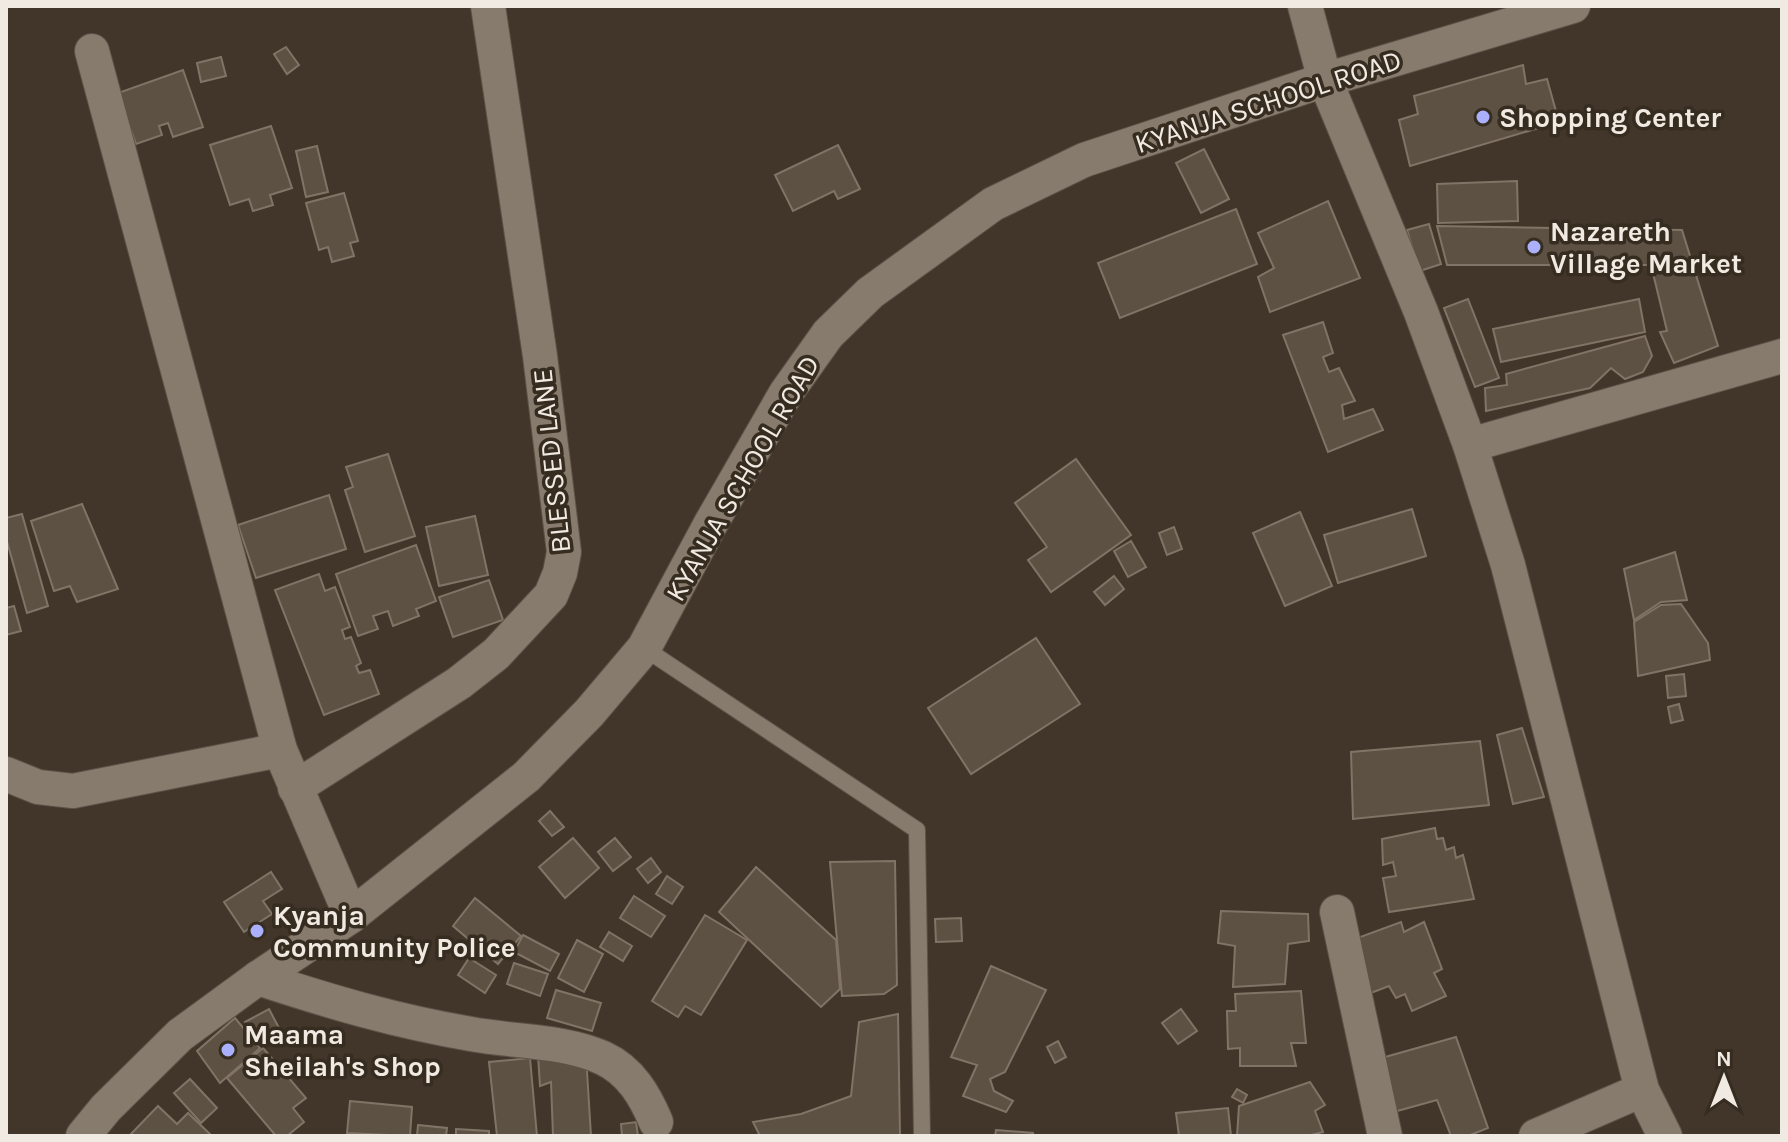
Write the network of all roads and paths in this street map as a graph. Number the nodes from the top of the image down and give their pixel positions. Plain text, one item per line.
1 (488, 6) edge
2 (1305, 6) edge
3 (1573, 6) edge
4 (92, 51) dead end
5 (1325, 80) junction
6 (1782, 356) edge
7 (1470, 445) junction
8 (644, 648) junction
9 (280, 750) junction
10 (6, 774) edge
11 (295, 788) junction
12 (1337, 912) dead end
13 (351, 916) junction
14 (258, 978) junction
15 (1642, 1090) junction
16 (656, 1122) dead end
17 (83, 1136) edge
18 (922, 1136) edge
19 (1385, 1136) edge
20 (1536, 1136) edge
21 (1665, 1136) edge

1 - 11 street, BLESSED LANE
2 - 5 street
3 - 5 street, KYANJA SCHOOL ROAD
4 - 9 street
5 - 7 street
5 - 8 street, KYANJA SCHOOL ROAD
6 - 7 street
7 - 15 street
8 - 13 street, KYANJA SCHOOL ROAD
8 - 18 lane
9 - 10 street
9 - 11 street
11 - 13 street
12 - 19 street
13 - 14 street, KYANJA SCHOOL ROAD
14 - 16 street
14 - 17 street, KYANJA SCHOOL ROAD
15 - 20 street
15 - 21 street

